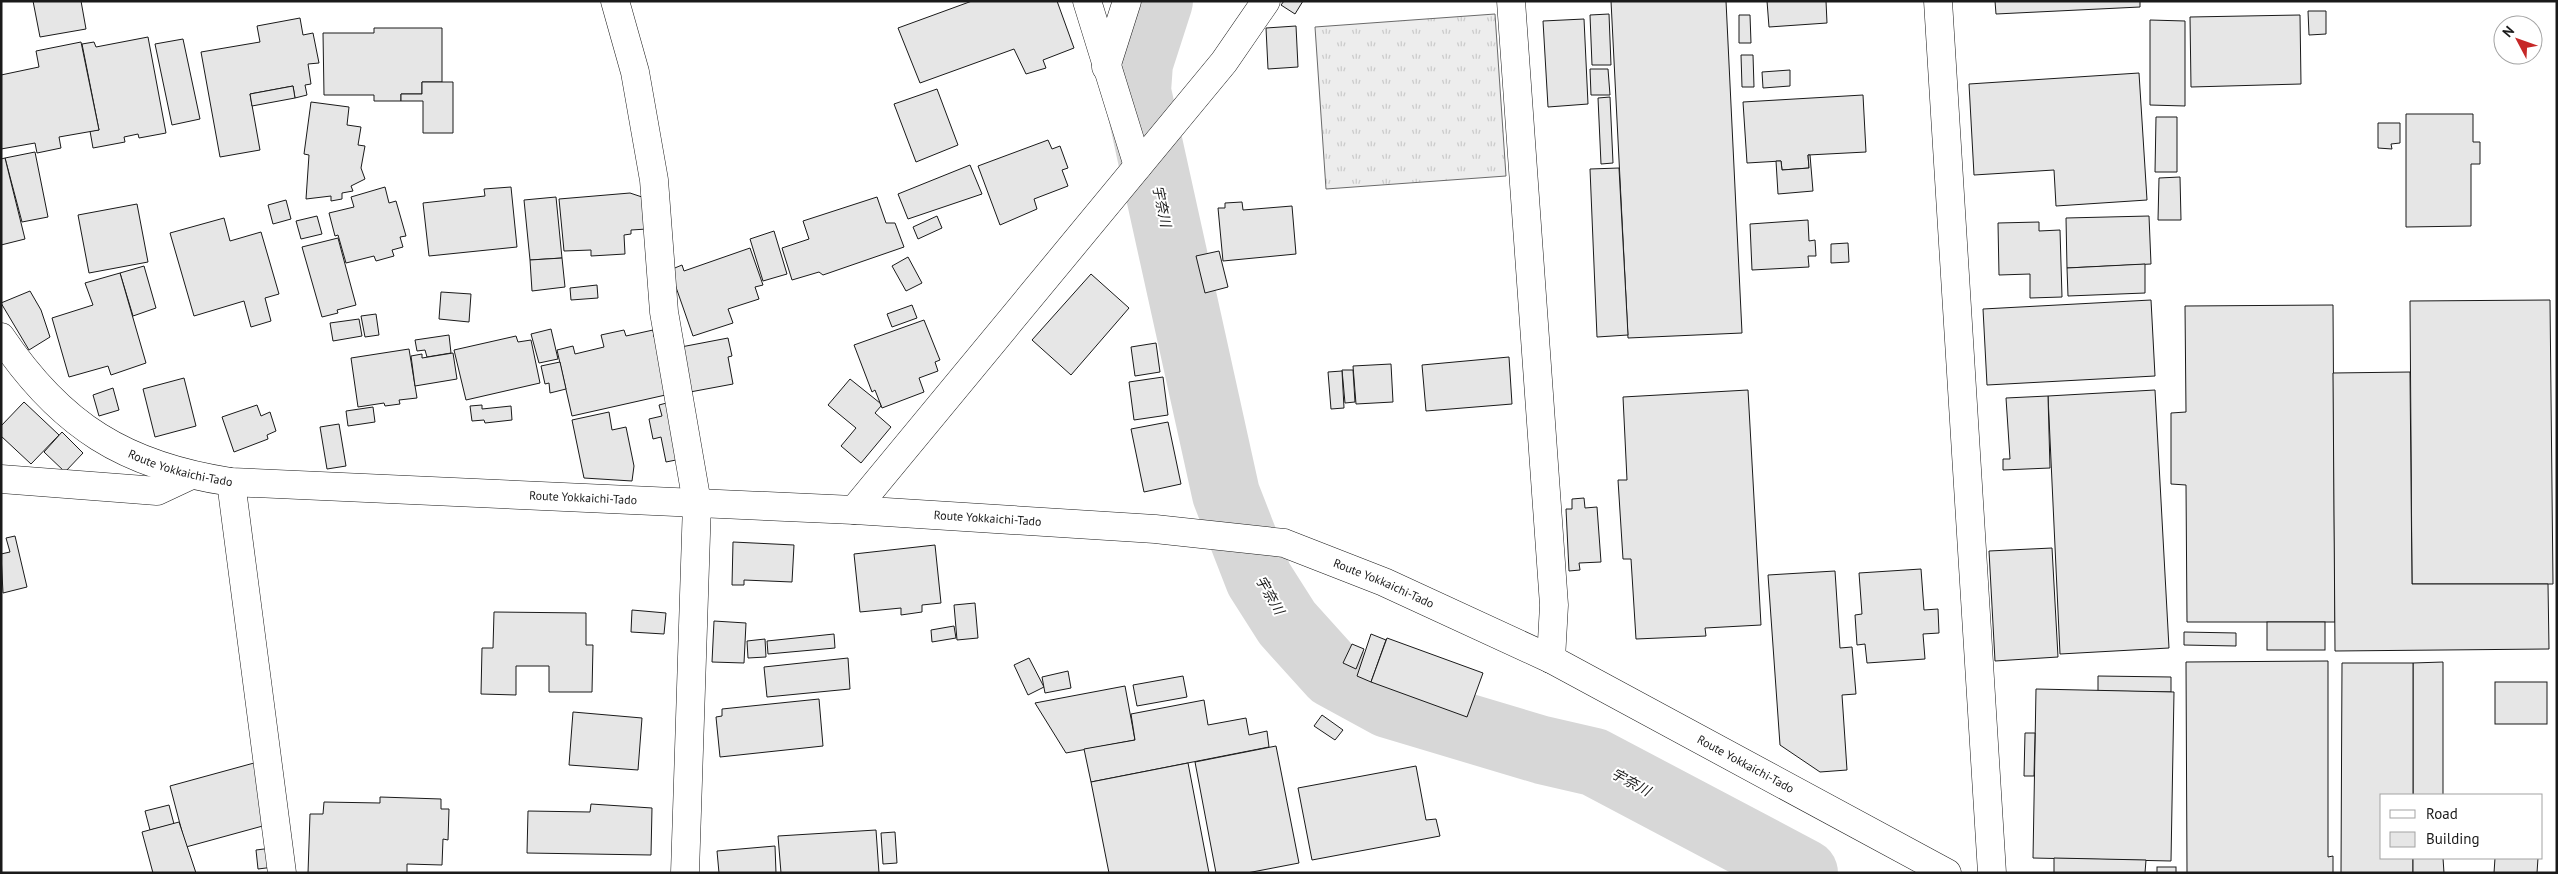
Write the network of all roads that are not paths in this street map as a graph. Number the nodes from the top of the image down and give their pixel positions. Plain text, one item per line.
1 (615, 1) edge
2 (1087, 1) edge
3 (1128, 1) edge
4 (1266, 1) edge
5 (1511, 1) edge
6 (1938, 1) edge
7 (1106, 66) junction
8 (1141, 163) junction
9 (1, 337) edge
10 (190, 476) junction
11 (1, 479) edge
12 (231, 482) junction
13 (697, 503) junction
14 (854, 510) junction
15 (1551, 659) junction
16 (282, 873) edge
17 (685, 873) edge
18 (1947, 873) edge
19 (1992, 873) edge

1 - 13 street
2 - 7 street
3 - 7 street
4 - 8 street
5 - 15 street
6 - 19 street
7 - 8 street
8 - 14 street
9 - 10 street, Route Yokkaichi-Tado
10 - 11 street
10 - 12 street, Route Yokkaichi-Tado
12 - 13 street, Route Yokkaichi-Tado
12 - 16 street
13 - 14 street, Route Yokkaichi-Tado
13 - 17 street
14 - 15 street, Route Yokkaichi-Tado
15 - 18 street, Route Yokkaichi-Tado

